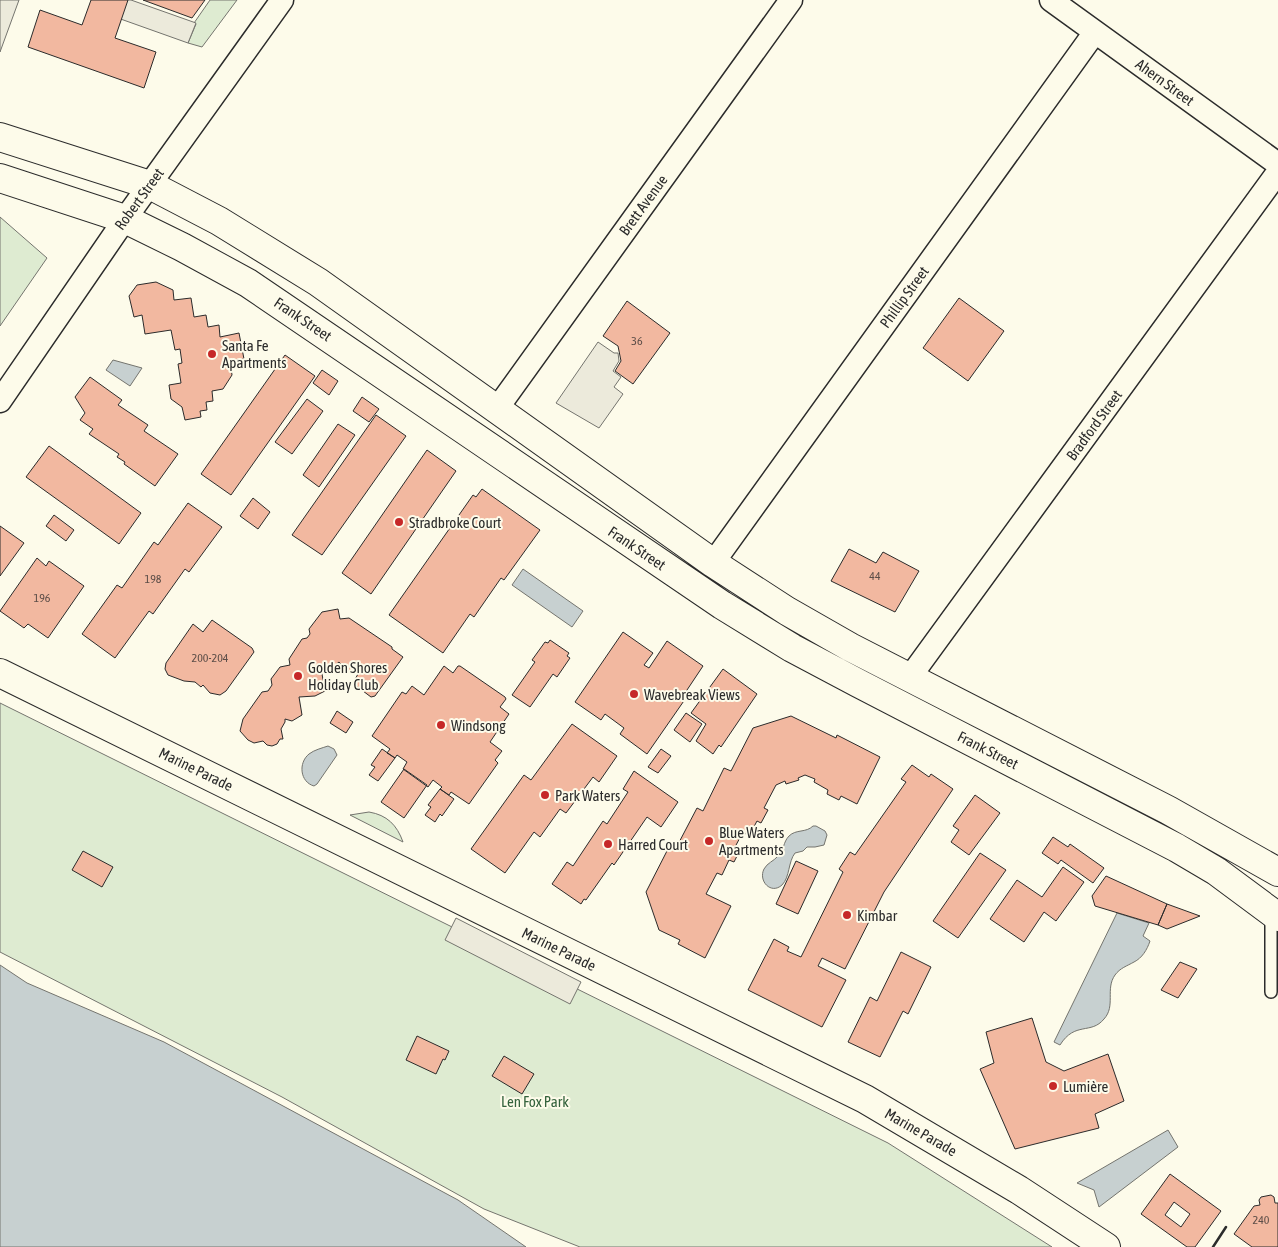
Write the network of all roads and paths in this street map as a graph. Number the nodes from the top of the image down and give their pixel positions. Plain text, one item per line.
1 (282, 0) edge
2 (791, 0) edge
3 (1051, 0) edge
4 (1095, 32) junction
5 (0, 137) edge
6 (1278, 164) edge
7 (1278, 172) edge
8 (0, 178) edge
9 (150, 186) junction
10 (124, 219) junction
11 (0, 401) edge
12 (496, 410) junction
13 (713, 563) junction
14 (0, 673) edge
15 (910, 678) junction
16 (1278, 872) edge
17 (1274, 914) edge
18 (1271, 992) dead end
19 (1106, 1247) edge

1 - 9 street, Robert Street
2 - 12 street, Brett Avenue
3 - 4 street, Ahern Street
4 - 6 street, Ahern Street
4 - 13 street, Phillip Street
5 - 9 main road, Frank Street
7 - 15 street, Bradford Street
8 - 10 main road, Frank Street
9 - 10 street, Robert Street
9 - 12 main road, Frank Street
10 - 11 street, Robert Street
10 - 17 main road, Frank Street
12 - 13 main road, Frank Street
13 - 15 main road, Frank Street
14 - 19 main road, Marine Parade
15 - 16 main road, Frank Street
17 - 18 lane

